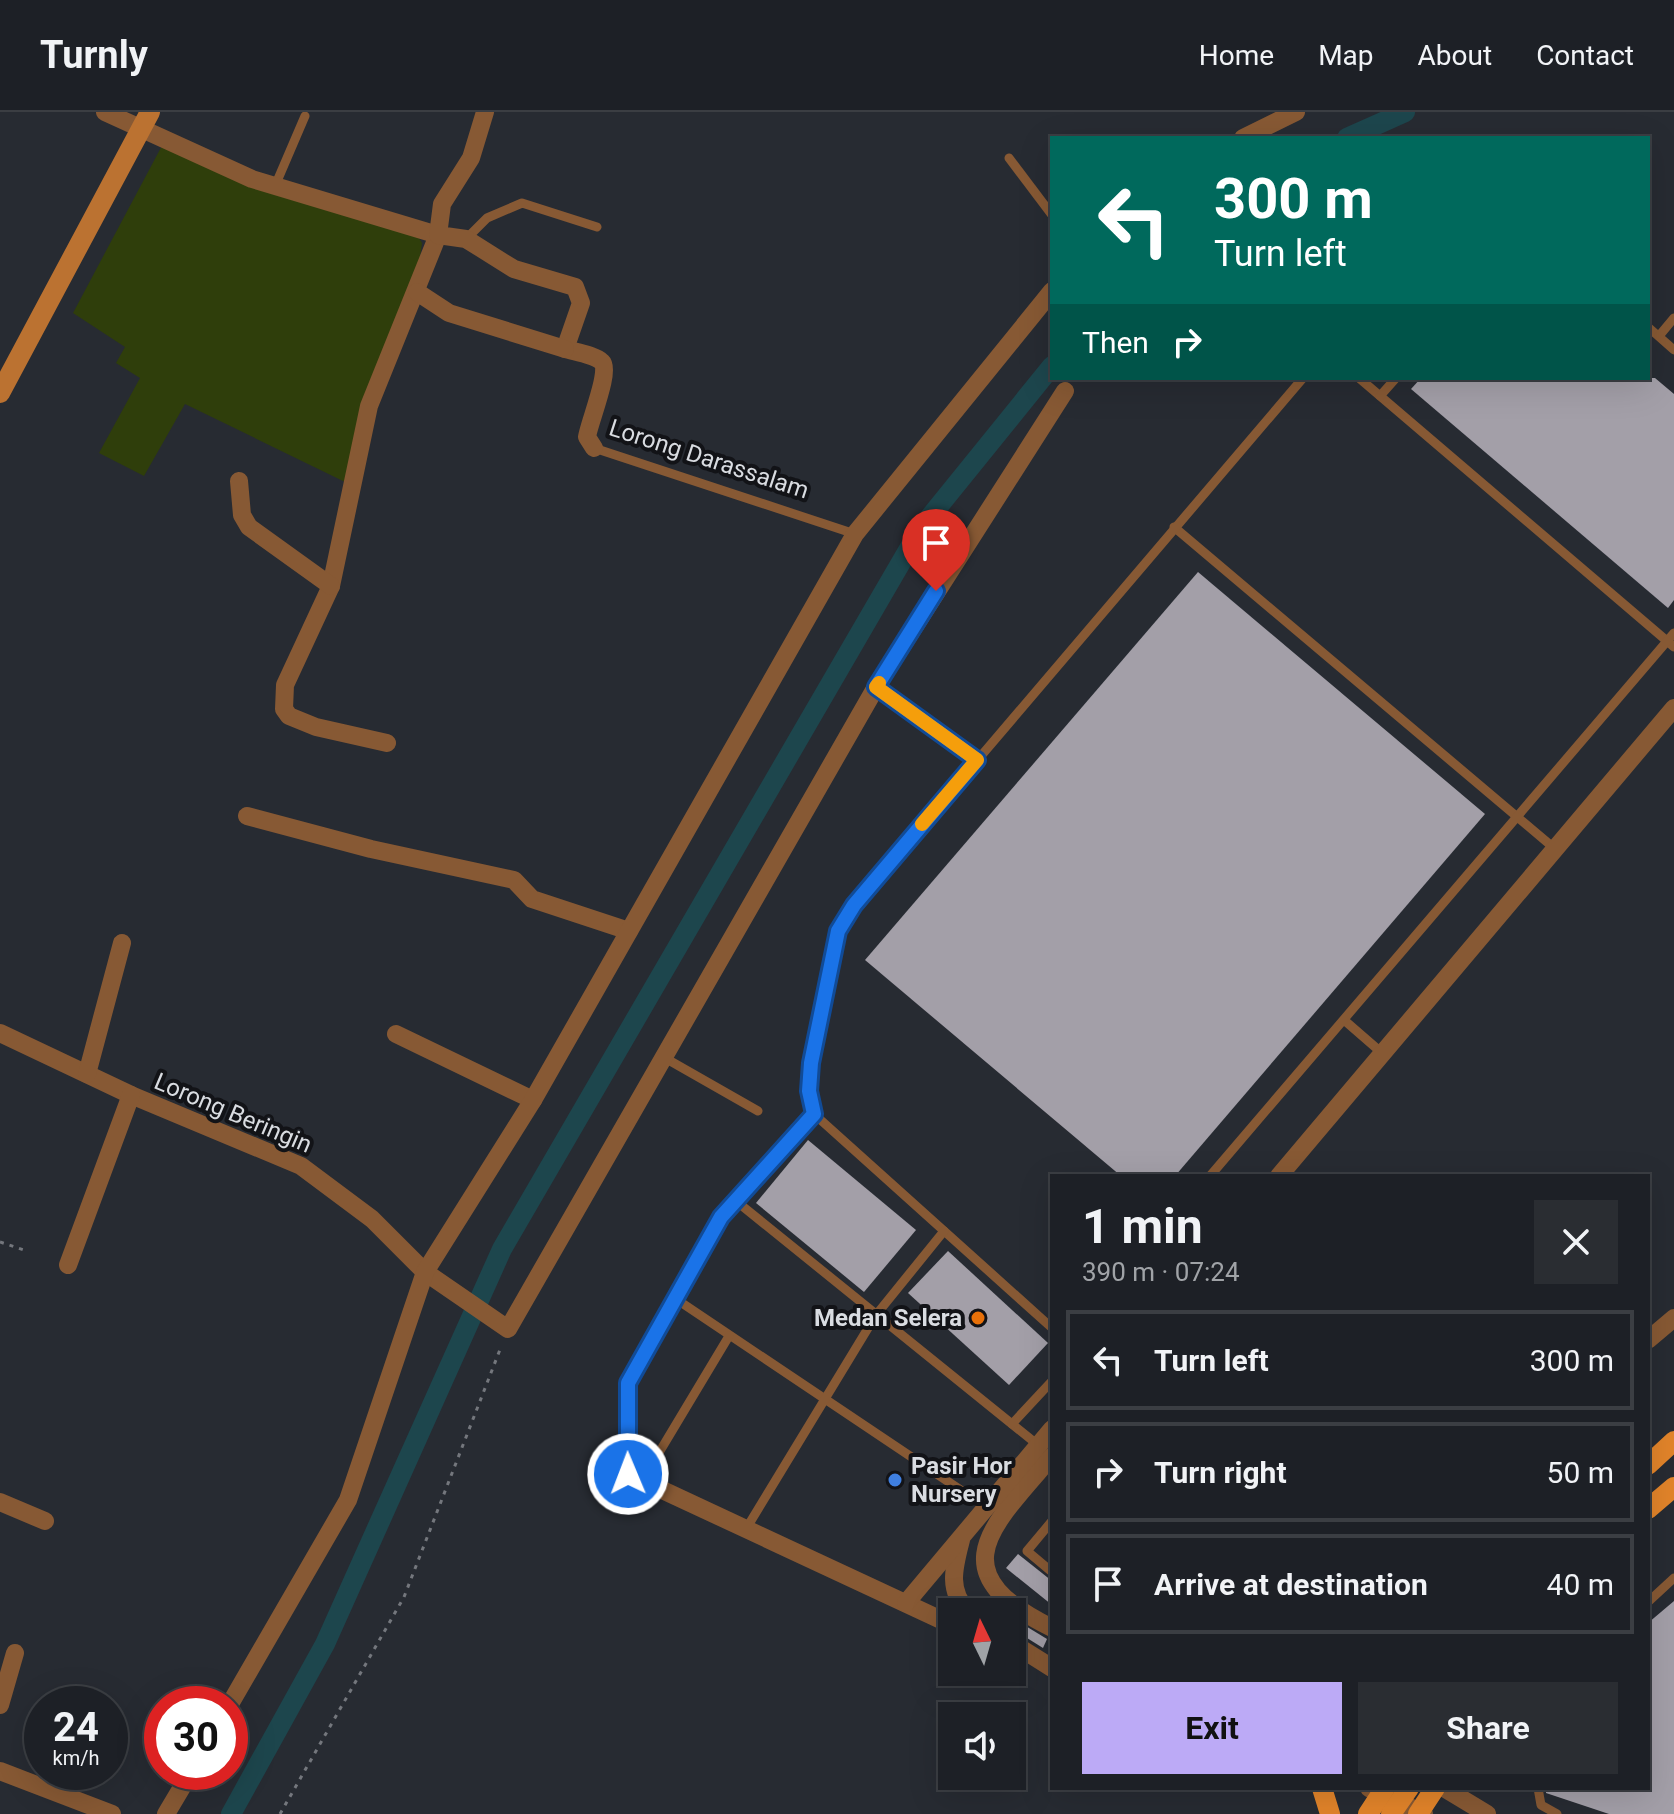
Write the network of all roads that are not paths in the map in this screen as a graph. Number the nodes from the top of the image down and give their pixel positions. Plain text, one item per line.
1 (105, 112) edge
2 (485, 112) edge
3 (1296, 112) edge
4 (305, 116) dead end
5 (146, 120) edge
6 (1247, 136) edge
7 (1009, 158) dead end
8 (274, 187) junction
9 (1050, 212) edge
10 (597, 227) dead end
11 (438, 235) junction
12 (466, 239) junction
13 (417, 292) junction
14 (1050, 293) edge
15 (1674, 318) edge
16 (1650, 329) edge
17 (1659, 336) junction
18 (565, 349) junction
19 (1674, 350) edge
20 (1301, 380) edge
21 (1361, 380) edge
22 (1394, 380) edge
23 (1065, 391) dead end
24 (0, 393) edge
25 (1380, 396) junction
26 (594, 448) joint
27 (239, 481) dead end
28 (1174, 527) junction
29 (855, 534) junction
30 (331, 586) junction
31 (1672, 641) edge
32 (876, 687) junction
33 (1674, 708) edge
34 (387, 743) dead end
35 (977, 760) junction
36 (247, 816) dead end
37 (1517, 817) junction
38 (1554, 848) junction
39 (629, 931) junction
40 (122, 943) dead end
41 (1344, 1020) junction
42 (0, 1033) edge
43 (396, 1034) dead end
44 (1382, 1053) junction
45 (665, 1058) junction
46 (87, 1074) junction
47 (131, 1095) junction
48 (533, 1100) junction
49 (758, 1111) dead end
50 (814, 1114) junction
51 (1212, 1174) edge
52 (1281, 1174) edge
53 (736, 1200) junction
54 (944, 1231) junction
55 (68, 1265) dead end
56 (425, 1272) junction
57 (673, 1297) junction
58 (876, 1315) junction
59 (1674, 1318) edge
60 (1050, 1326) edge
61 (729, 1336) junction
62 (1650, 1338) edge
63 (1050, 1383) edge
64 (823, 1400) junction
65 (1012, 1424) junction
66 (1674, 1441) edge
67 (1045, 1450) edge
68 (601, 1462) dead end
69 (1650, 1463) edge
70 (635, 1478) junction
71 (1674, 1487) edge
72 (0, 1502) edge
73 (986, 1507) junction
74 (1650, 1507) edge
75 (45, 1521) dead end
76 (1050, 1523) edge
77 (746, 1529) junction
78 (962, 1535) junction
79 (1050, 1570) edge
80 (1674, 1578) edge
81 (960, 1598) edge
82 (1650, 1600) edge
83 (906, 1603) junction
84 (938, 1618) edge
85 (1050, 1627) edge
86 (1026, 1652) edge
87 (15, 1653) dead end
88 (1050, 1667) edge
89 (240, 1686) edge
90 (0, 1705) edge
91 (0, 1771) edge
92 (180, 1790) edge
93 (1323, 1790) edge
94 (1434, 1790) edge
95 (1447, 1790) edge
96 (1538, 1790) edge
97 (1389, 1795) edge
98 (1421, 1813) edge
99 (112, 1814) edge
100 (166, 1814) edge
101 (1330, 1814) edge
102 (1368, 1814) edge
103 (1487, 1814) edge
104 (1557, 1814) edge

1 - 5 street
2 - 11 street
3 - 6 street
4 - 8 lane
5 - 8 street
5 - 24 main road
7 - 9 lane
8 - 11 street
10 - 12 lane
11 - 12 street
11 - 13 street
12 - 18 street
13 - 18 street
13 - 30 street
14 - 29 street
15 - 17 lane
16 - 17 lane
17 - 19 lane
18 - 26 street, Lorong Darassalam
20 - 28 lane
21 - 25 lane
22 - 25 lane
23 - 32 street
25 - 31 lane
26 - 29 lane, Lorong Darassalam
27 - 30 street
28 - 35 lane
28 - 37 lane
29 - 39 street
30 - 34 street
31 - 37 lane
32 - 35 lane
32 - 45 street
33 - 38 street
35 - 50 lane
36 - 39 street
37 - 38 lane
37 - 41 lane
38 - 44 street
39 - 48 street
40 - 46 street
41 - 44 lane
41 - 51 lane
42 - 46 street, Lorong Beringin
43 - 48 street
44 - 52 street
45 - 49 lane
45 - 56 street, Lorong Beringin
46 - 47 street, Lorong Beringin
47 - 55 street
47 - 56 street, Lorong Beringin
48 - 56 street
50 - 53 street
50 - 54 lane
53 - 57 street
53 - 58 lane
54 - 58 lane
54 - 60 lane
56 - 89 street
57 - 61 lane
57 - 70 street
58 - 64 lane
58 - 65 lane
59 - 62 street
61 - 64 lane
61 - 70 lane
63 - 65 lane
64 - 73 lane
64 - 77 lane
65 - 67 lane
66 - 69 main road
67 - 73 street
67 - 85 street
68 - 70 lane
70 - 77 street
71 - 74 main road
72 - 75 street
73 - 78 street
76 - 79 lane
77 - 83 street
78 - 81 street
78 - 83 street
80 - 82 lane
83 - 84 street
86 - 88 street
87 - 90 street
91 - 99 street
92 - 100 street
93 - 101 main road
94 - 98 main road
95 - 103 street
96 - 104 lane
97 - 98 street
97 - 102 main road

